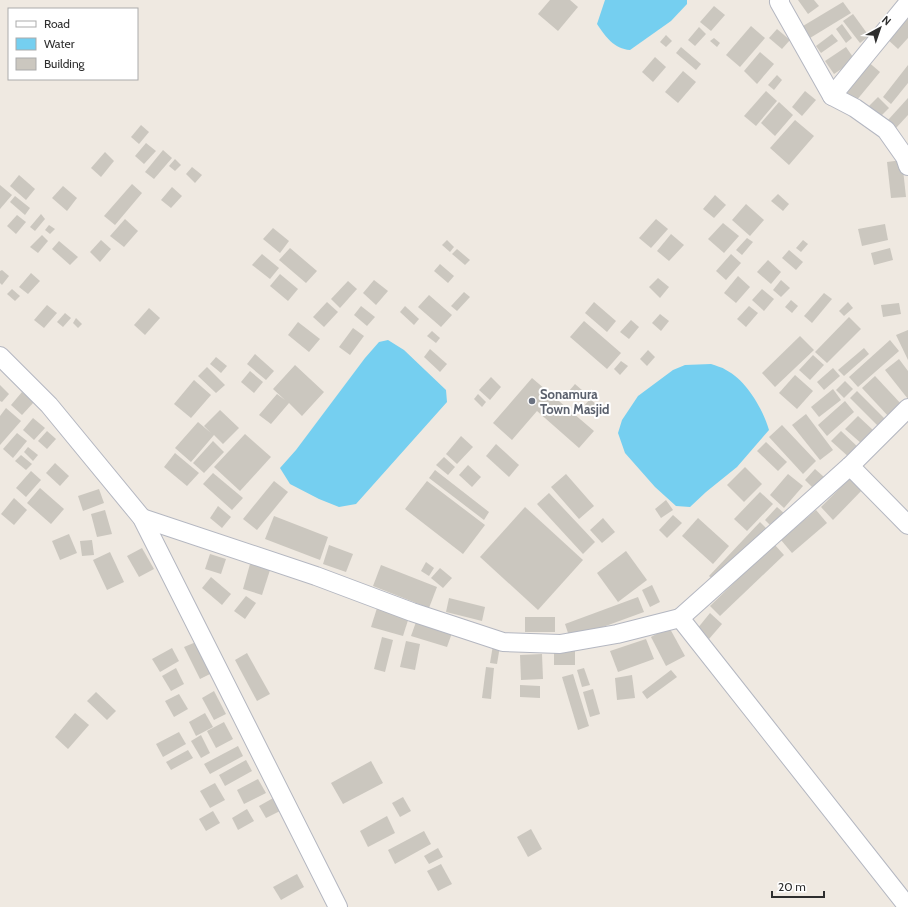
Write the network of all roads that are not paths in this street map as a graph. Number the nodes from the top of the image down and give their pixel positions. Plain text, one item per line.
1 (780, 0) edge
2 (908, 3) edge
3 (832, 96) junction
4 (908, 166) edge
5 (0, 356) edge
6 (908, 408) edge
7 (850, 466) junction
8 (142, 518) junction
9 (908, 525) edge
10 (680, 618) junction
11 (338, 907) edge
12 (908, 907) edge

1 - 3 street
2 - 3 street
3 - 4 street
5 - 8 street
6 - 7 street
7 - 9 street
7 - 10 street
8 - 10 street
8 - 11 street
10 - 12 street

